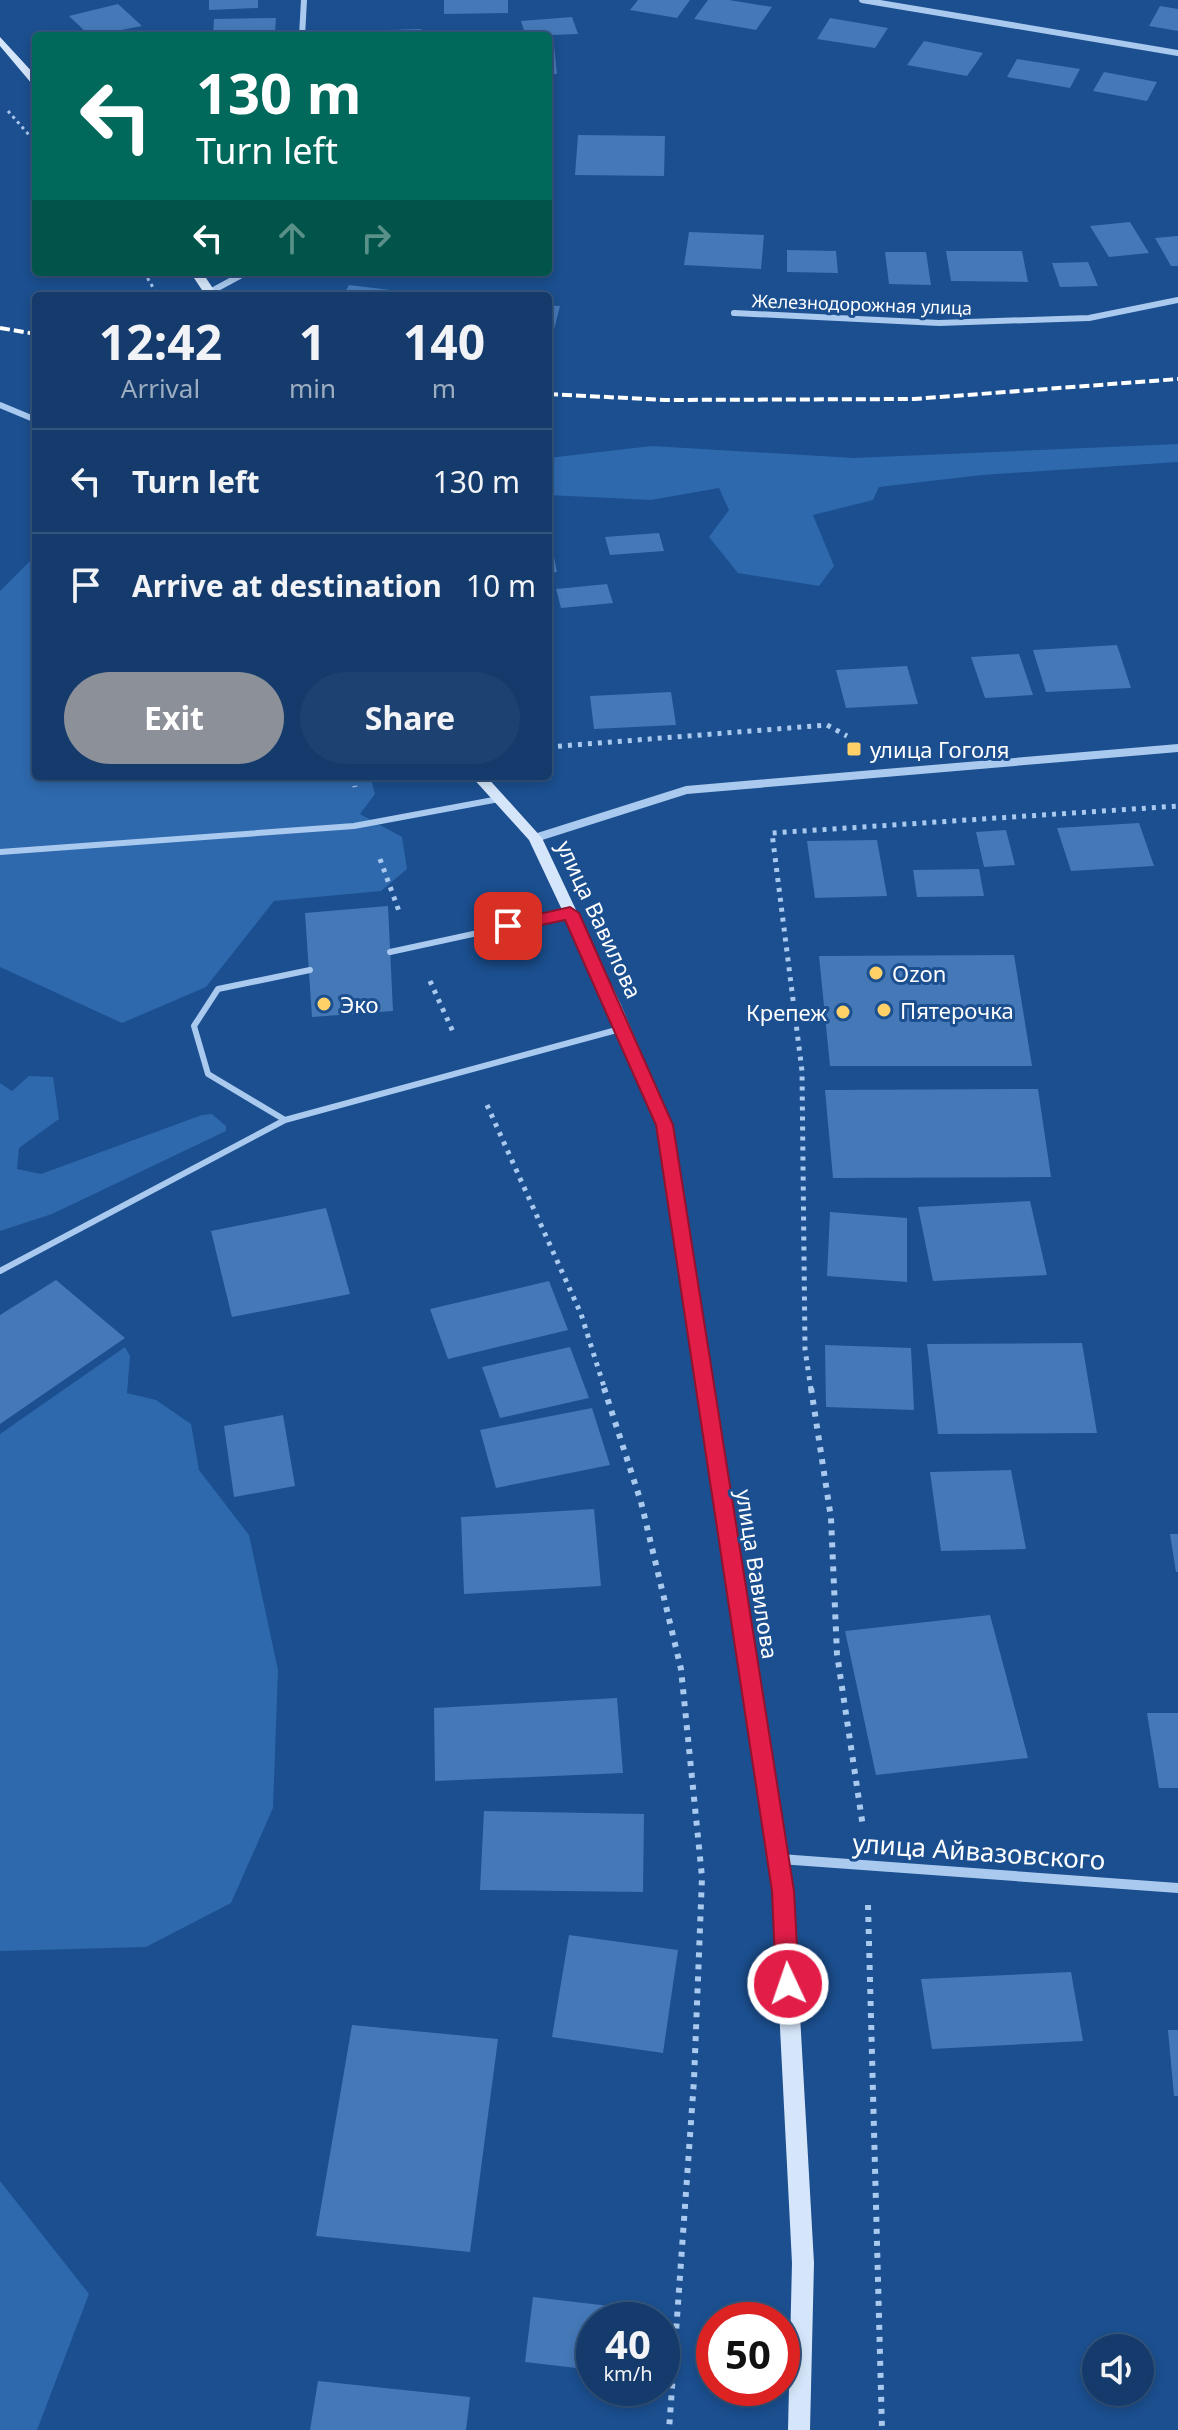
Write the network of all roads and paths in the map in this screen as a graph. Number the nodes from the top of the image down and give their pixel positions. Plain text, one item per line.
1 (304, 0) edge
2 (862, 0) edge
3 (302, 32) edge
4 (0, 40) edge
5 (1178, 53) edge
6 (32, 77) edge
7 (0, 103) edge
8 (32, 139) edge
9 (240, 276) edge
10 (214, 292) edge
11 (1178, 300) edge
12 (734, 313) dead end
13 (0, 405) edge
14 (32, 418) edge
15 (1178, 748) edge
16 (482, 780) edge
17 (499, 799) junction
18 (1178, 806) edge
19 (367, 824) junction
20 (535, 838) junction
21 (0, 852) edge
22 (570, 913) junction
23 (415, 946) junction
24 (390, 952) dead end
25 (310, 970) dead end
26 (624, 1028) junction
27 (469, 1070) junction
28 (285, 1120) junction
29 (0, 1271) edge
30 (777, 1859) junction
31 (867, 1865) junction
32 (1178, 1888) edge
33 (669, 2430) edge
34 (799, 2430) edge
35 (882, 2430) edge

1 - 3 street
2 - 5 street
4 - 6 main road
7 - 8 path
9 - 10 street
11 - 12 street, Железнодорожная улица
13 - 14 street
15 - 20 street
16 - 17 main road, улица Вавилова
17 - 19 lane
17 - 20 main road, улица Вавилова
18 - 31 path
19 - 21 lane
19 - 23 path
20 - 22 main road, улица Вавилова
22 - 23 lane
22 - 26 main road, улица Вавилова
23 - 24 lane
23 - 27 path
25 - 28 lane
26 - 27 lane
26 - 30 main road, улица Вавилова
27 - 28 lane
27 - 33 path
28 - 29 lane
30 - 31 street, улица Айвазовского
30 - 34 main road, улица Вавилова
31 - 32 street, улица Айвазовского
31 - 35 path

